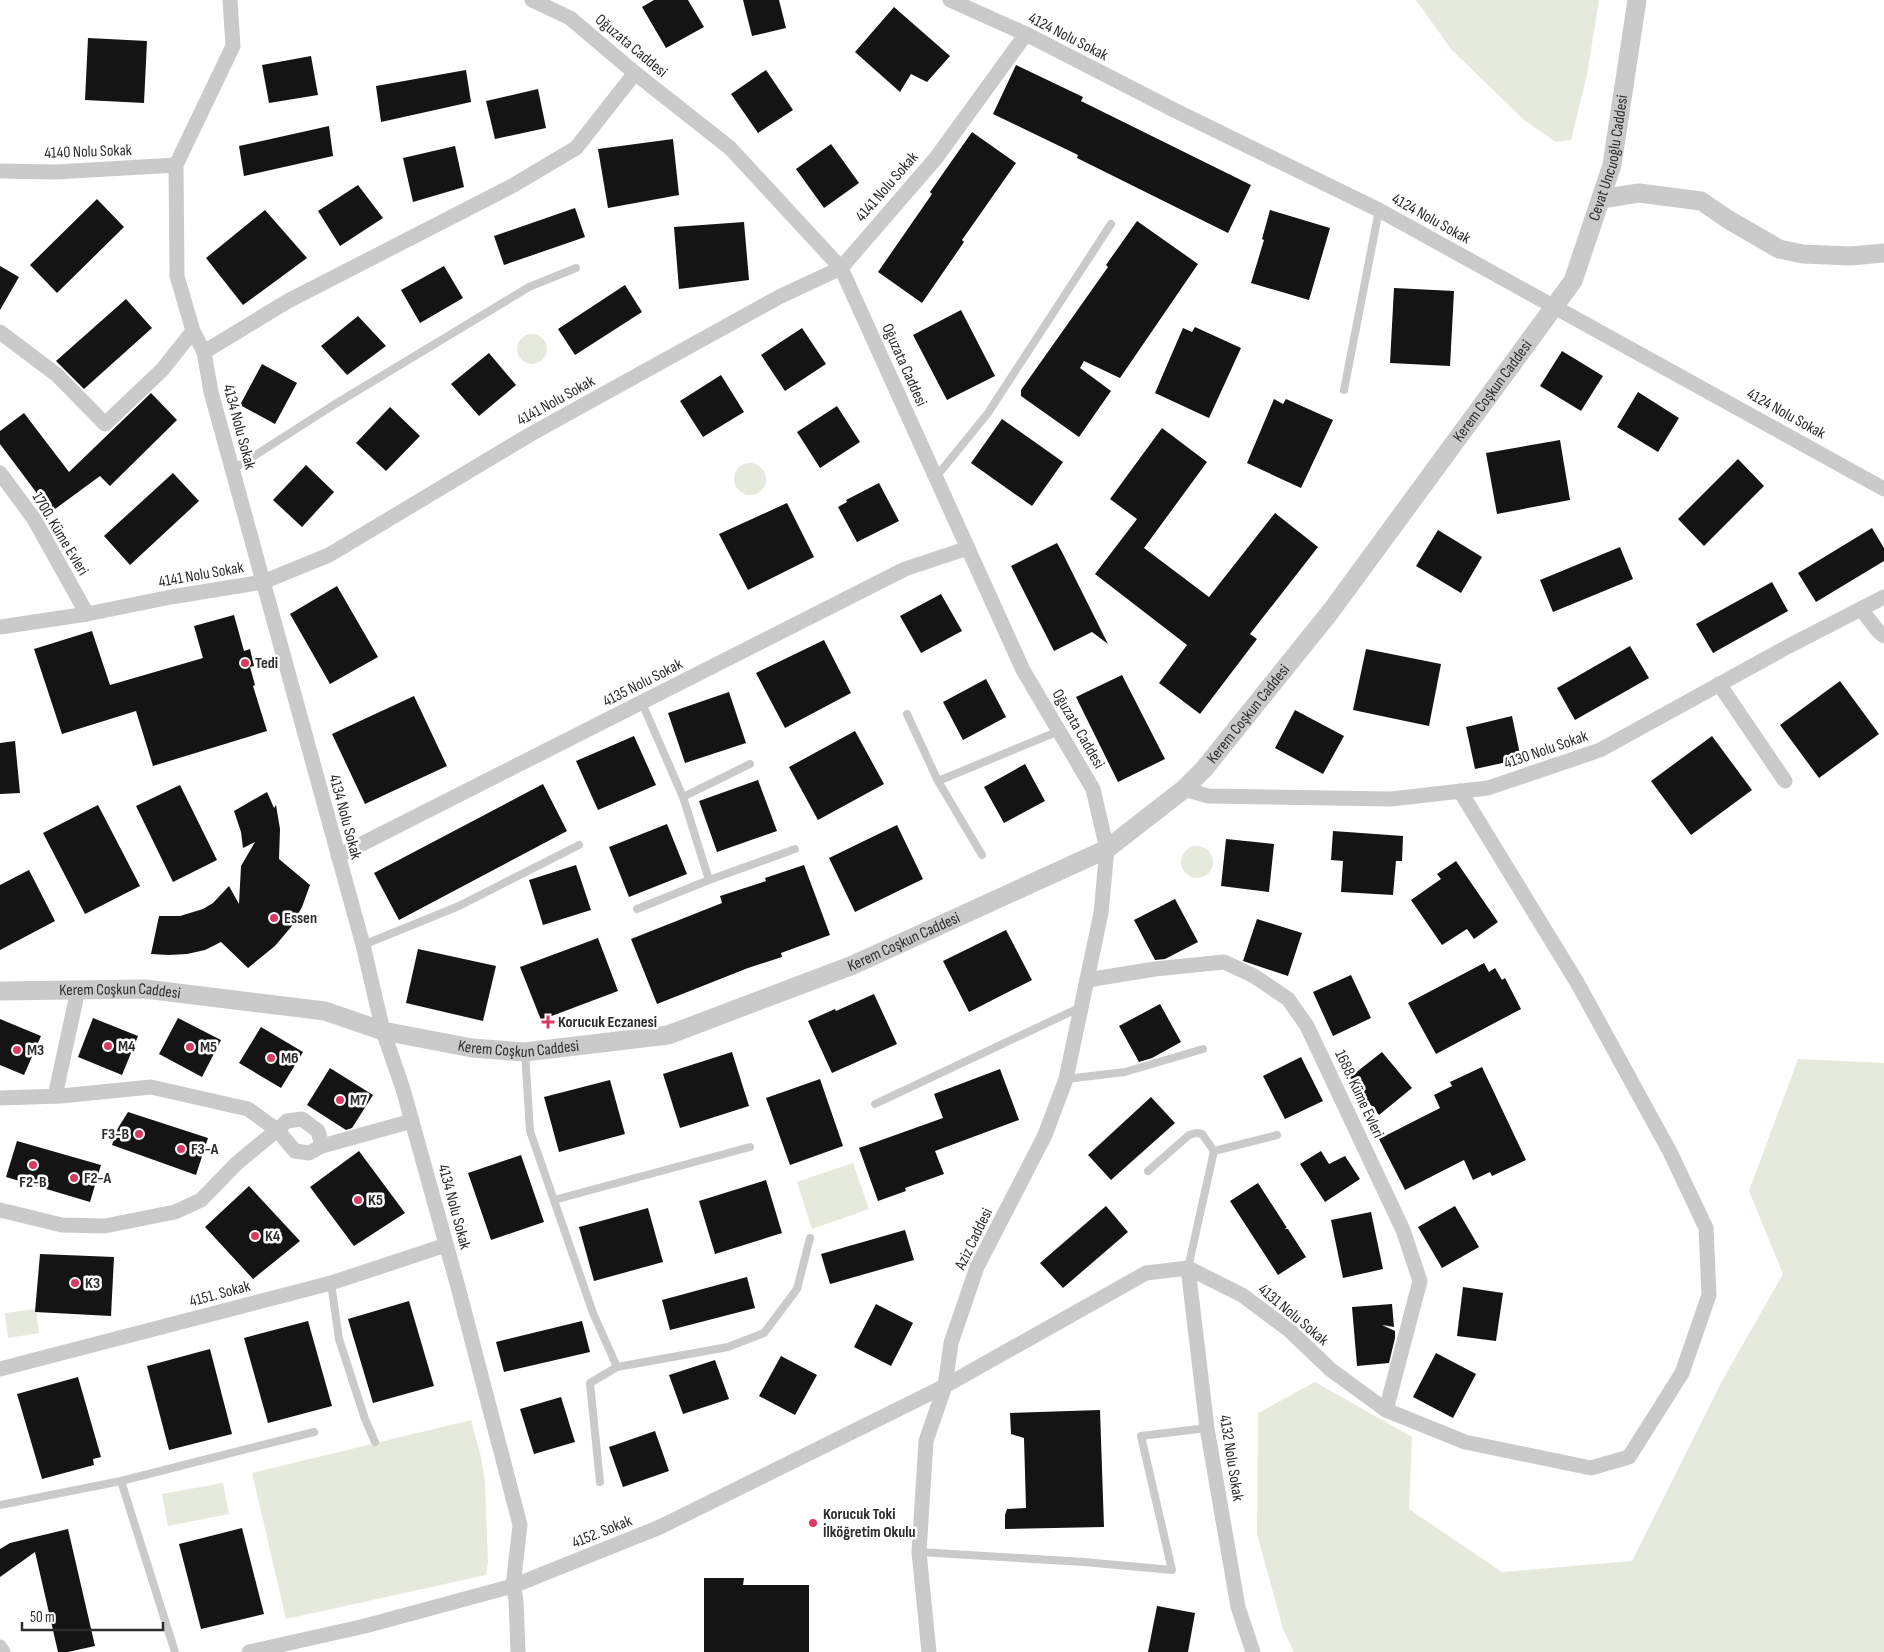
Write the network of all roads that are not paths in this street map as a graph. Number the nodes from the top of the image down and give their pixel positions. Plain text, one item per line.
1 (230, 0) edge
2 (532, 0) edge
3 (950, 0) edge
4 (1637, 0) edge
5 (1026, 34) junction
6 (635, 73) junction
7 (176, 166) junction
8 (0, 171) edge
9 (1601, 199) junction
10 (1379, 210) junction
11 (1112, 224) dead end
12 (1884, 253) edge
13 (576, 268) dead end
14 (841, 268) junction
15 (1554, 306) junction
16 (193, 331) junction
17 (0, 332) edge
18 (204, 352) junction
19 (1344, 390) dead end
20 (232, 470) junction
21 (0, 473) edge
22 (936, 477) junction
23 (1884, 489) edge
24 (968, 548) junction
25 (263, 582) junction
26 (1884, 597) edge
27 (1861, 609) junction
28 (87, 614) junction
29 (0, 627) edge
30 (1884, 636) edge
31 (1719, 684) junction
32 (642, 703) junction
33 (907, 714) dead end
34 (1059, 731) junction
35 (750, 764) dead end
36 (938, 781) junction
37 (1785, 781) dead end
38 (1184, 789) junction
39 (1460, 791) junction
40 (683, 797) junction
41 (579, 845) dead end
42 (795, 849) dead end
43 (1107, 849) junction
44 (982, 855) dead end
45 (338, 856) junction
46 (709, 880) junction
47 (637, 909) dead end
48 (363, 945) junction
49 (1087, 980) junction
50 (78, 990) junction
51 (0, 992) edge
52 (1083, 1006) junction
53 (383, 1031) junction
54 (1203, 1049) dead end
55 (525, 1052) junction
56 (1066, 1079) junction
57 (55, 1096) junction
58 (0, 1098) edge
59 (875, 1104) dead end
60 (412, 1121) junction
61 (277, 1130) junction
62 (1277, 1135) dead end
63 (322, 1146) junction
64 (750, 1148) dead end
65 (1214, 1151) junction
66 (1148, 1171) dead end
67 (554, 1200) junction
68 (0, 1210) edge
69 (810, 1238) dead end
70 (446, 1245) junction
71 (1188, 1268) junction
72 (331, 1283) junction
73 (617, 1367) junction
74 (0, 1370) edge
75 (945, 1386) junction
76 (1386, 1410) junction
77 (1207, 1428) junction
78 (314, 1432) dead end
79 (375, 1442) dead end
80 (122, 1481) junction
81 (600, 1482) dead end
82 (0, 1505) edge
83 (919, 1552) junction
84 (513, 1586) junction
85 (0, 1647) edge
86 (3, 1652) edge
87 (175, 1652) edge
88 (249, 1652) edge
89 (518, 1652) edge
90 (929, 1652) edge
91 (1253, 1652) edge

1 - 7 street, 4134 Nolu Sokak
2 - 6 street, Oğuzata Caddesi
3 - 5 street, 4124 Nolu Sokak
4 - 9 street, Cevat Uncuoğlu Caddesi
5 - 10 street, 4124 Nolu Sokak
5 - 14 street, 4141 Nolu Sokak
6 - 14 street, Oğuzata Caddesi
6 - 18 street
7 - 8 street, 4140 Nolu Sokak
7 - 16 street, 4134 Nolu Sokak
9 - 12 street
9 - 15 street, Cevat Uncuoğlu Caddesi
10 - 15 street, 4124 Nolu Sokak
10 - 19 lane
11 - 22 lane
13 - 20 lane
14 - 22 street, Oğuzata Caddesi
14 - 25 street, 4141 Nolu Sokak
15 - 23 street, 4124 Nolu Sokak
15 - 38 street, Kerem Coşkun Caddesi
16 - 17 street
16 - 18 street, 4134 Nolu Sokak
18 - 20 street, 4134 Nolu Sokak
20 - 25 street, 4134 Nolu Sokak
21 - 28 street, 1700. Küme Evleri
22 - 24 street, Oğuzata Caddesi
24 - 32 street, 4135 Nolu Sokak
24 - 34 street, Oğuzata Caddesi
25 - 28 street, 4141 Nolu Sokak
25 - 45 street, 4134 Nolu Sokak
26 - 27 street, 4130 Nolu Sokak
27 - 30 street
27 - 31 street, 4130 Nolu Sokak
28 - 29 street, 4141 Nolu Sokak
31 - 37 street
31 - 39 street, 4130 Nolu Sokak
32 - 40 lane
32 - 45 street, 4135 Nolu Sokak
33 - 36 lane
34 - 36 lane
34 - 43 street, Oğuzata Caddesi
35 - 40 lane
36 - 44 lane
38 - 39 street, 4130 Nolu Sokak
38 - 43 street, Kerem Coşkun Caddesi
39 - 76 street, 4131 Nolu Sokak
40 - 46 lane
41 - 48 lane
42 - 46 lane
43 - 49 street, Aziz Caddesi
43 - 55 street, Kerem Coşkun Caddesi
45 - 48 street, 4134 Nolu Sokak
46 - 47 lane
48 - 53 street, 4134 Nolu Sokak
49 - 52 street, Aziz Caddesi
49 - 76 street, 1688. Küme Evleri
50 - 51 street, Kerem Coşkun Caddesi
50 - 53 street, Kerem Coşkun Caddesi
50 - 57 street
52 - 56 street, Aziz Caddesi
52 - 59 lane
53 - 55 street, Kerem Coşkun Caddesi
53 - 60 street, 4134 Nolu Sokak
54 - 56 lane
55 - 67 lane
56 - 75 street, Aziz Caddesi
57 - 58 street
57 - 61 street
60 - 63 street
60 - 70 street, 4134 Nolu Sokak
61 - 63 street
61 - 63 street
61 - 68 street
62 - 65 lane
64 - 67 lane
65 - 66 lane
65 - 71 lane
67 - 73 lane
69 - 73 lane
70 - 72 street, 4151. Sokak
70 - 84 street, 4134 Nolu Sokak
71 - 75 street
71 - 76 street, 4131 Nolu Sokak
71 - 77 street, 4132 Nolu Sokak
72 - 74 street, 4151. Sokak
72 - 79 lane
73 - 81 lane
75 - 83 street, Aziz Caddesi
75 - 84 street, 4152. Sokak
77 - 83 lane
77 - 91 street, 4132 Nolu Sokak
78 - 80 lane
80 - 82 lane
80 - 87 lane
83 - 90 street, Aziz Caddesi
84 - 88 street, 4152. Sokak
84 - 89 street, 4134 Nolu Sokak
85 - 86 street

